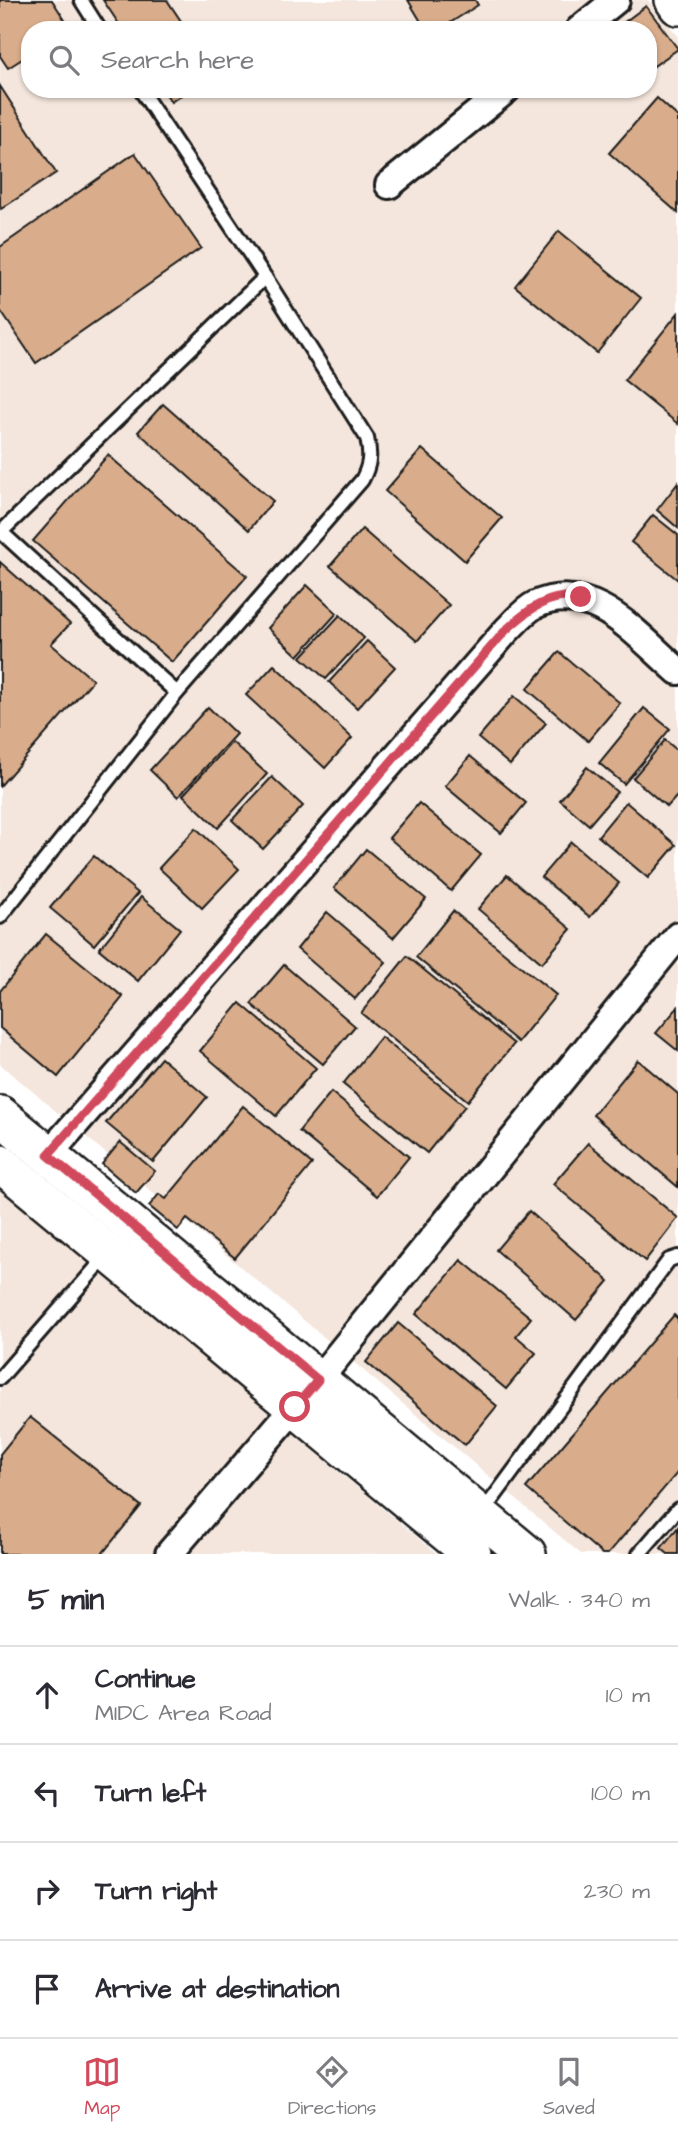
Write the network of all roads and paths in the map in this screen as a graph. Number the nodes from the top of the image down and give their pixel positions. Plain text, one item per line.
1 (81, 0) edge
2 (616, 0) edge
3 (674, 0) edge
4 (678, 6) edge
5 (94, 21) edge
6 (590, 21) edge
7 (145, 98) edge
8 (495, 98) edge
9 (389, 185) dead end
10 (265, 276) junction
11 (0, 532) edge
12 (678, 671) edge
13 (177, 692) junction
14 (0, 917) edge
15 (678, 936) edge
16 (0, 1115) edge
17 (48, 1155) junction
18 (0, 1163) edge
19 (109, 1253) junction
20 (678, 1257) edge
21 (0, 1378) edge
22 (318, 1380) junction
23 (295, 1407) junction
24 (471, 1507) junction
25 (678, 1509) edge
26 (438, 1526) junction
27 (169, 1554) edge
28 (472, 1554) edge
29 (527, 1554) edge
30 (639, 1554) edge

1 - 5 lane
2 - 6 street
3 - 4 street
7 - 10 lane
8 - 9 street
10 - 11 lane
10 - 13 lane
11 - 13 lane
12 - 17 street
13 - 14 lane
15 - 22 street
16 - 17 street
17 - 22 street
18 - 19 street
19 - 21 lane
19 - 23 street
20 - 24 lane
22 - 23 street
22 - 24 street
23 - 26 street
23 - 27 street
24 - 26 street
24 - 29 street
25 - 30 lane
26 - 28 street

